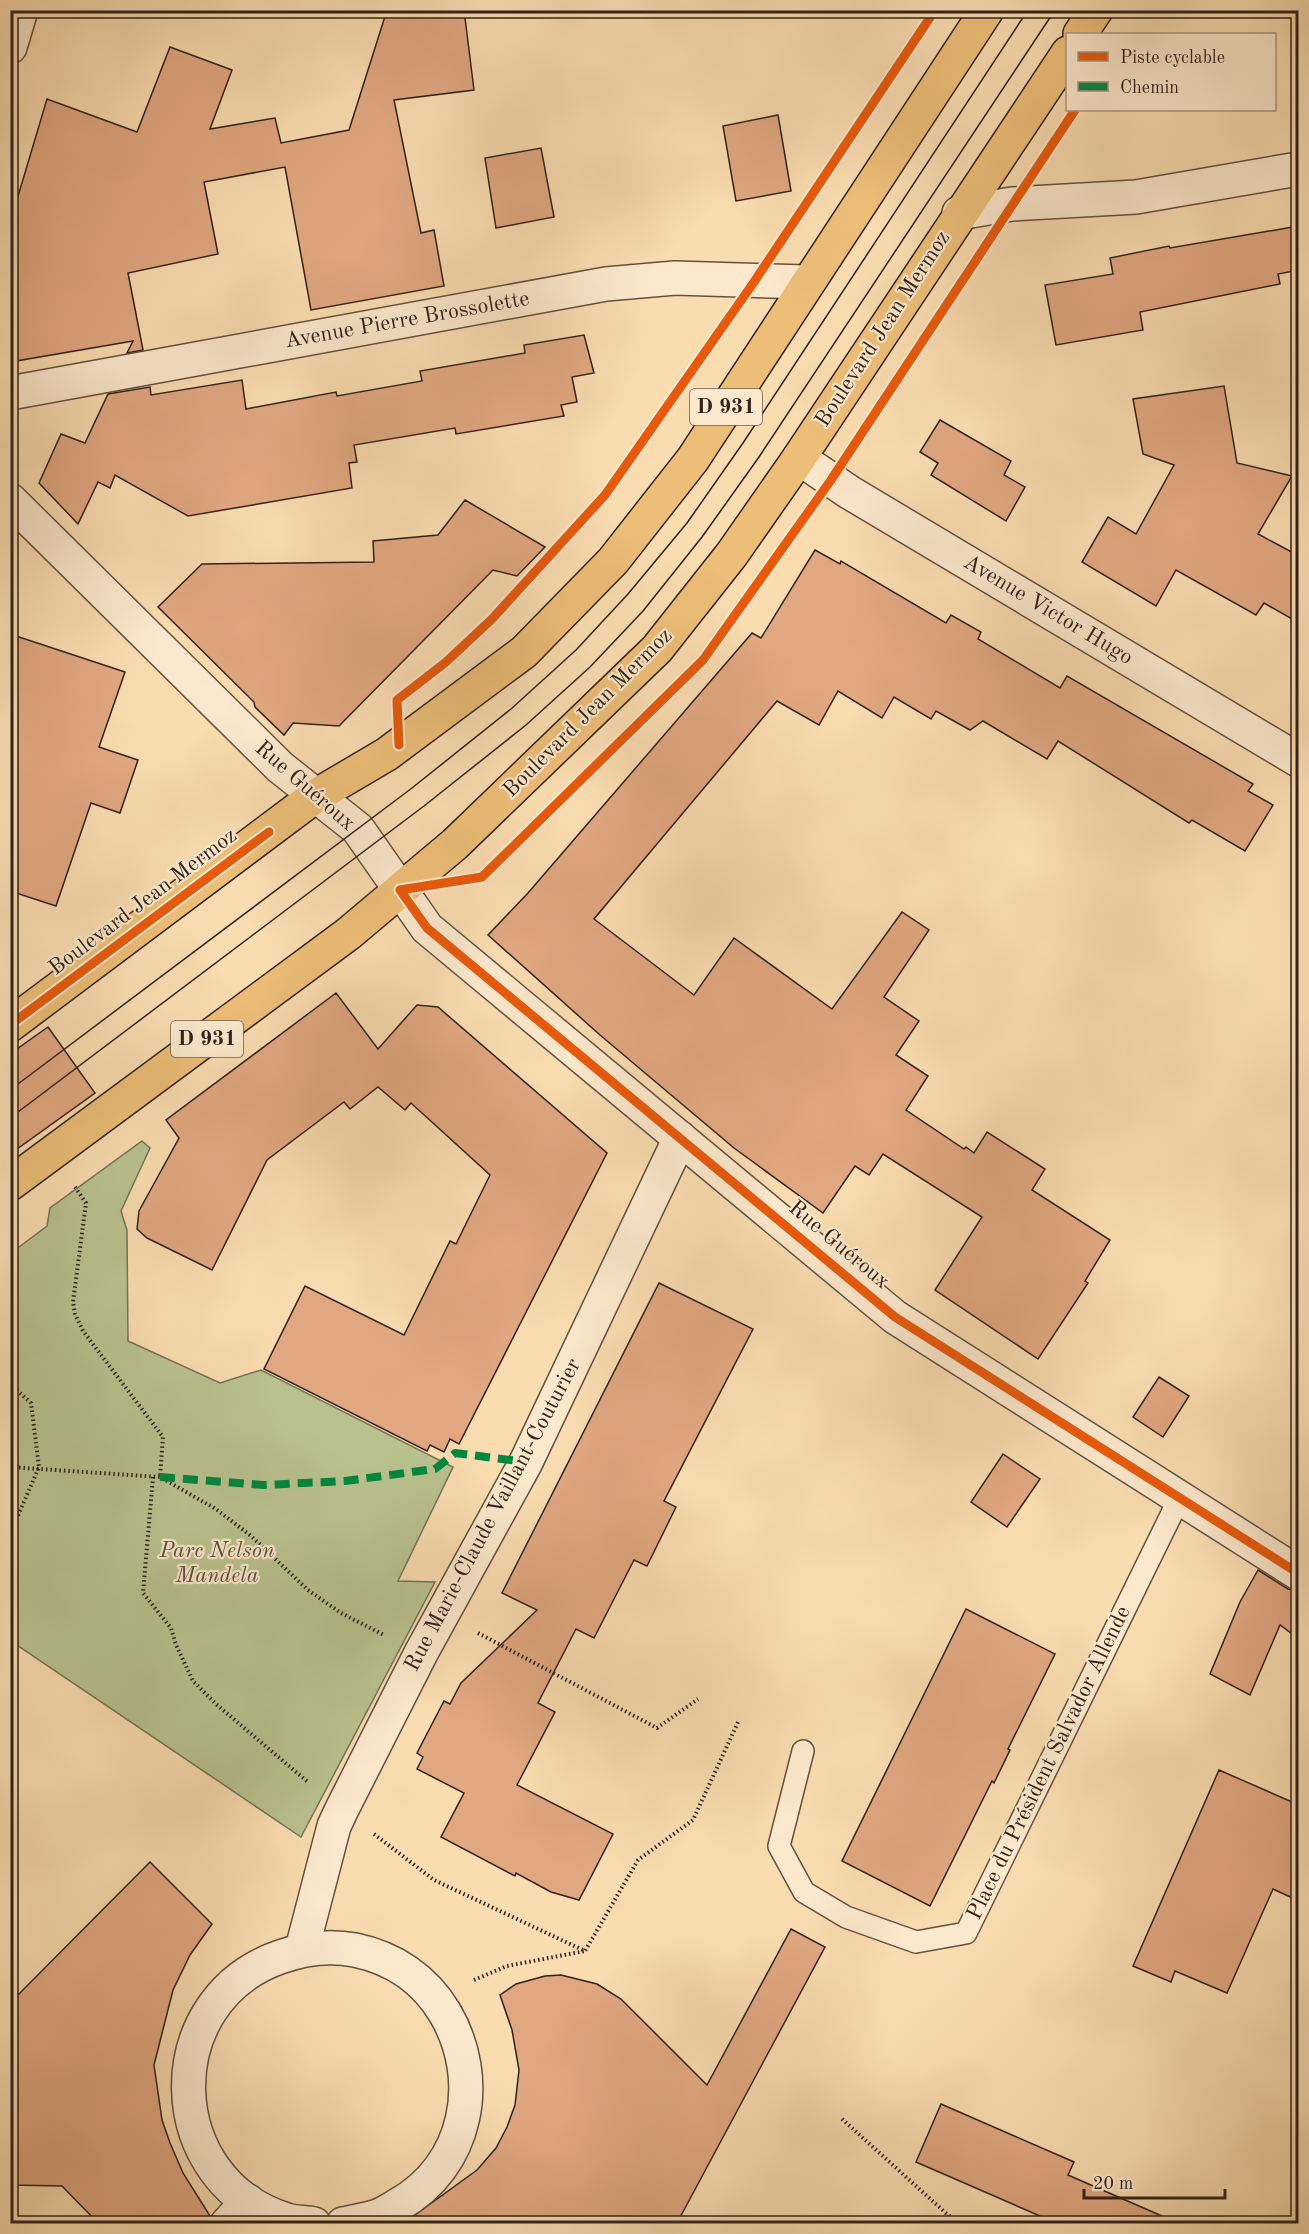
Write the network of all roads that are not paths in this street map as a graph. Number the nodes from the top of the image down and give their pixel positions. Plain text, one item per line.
1 (21, 10) edge
2 (987, 10) edge
3 (1096, 10) edge
4 (1081, 33) edge
5 (10, 47) edge
6 (1066, 56) edge
7 (1299, 169) edge
8 (959, 213) junction
9 (807, 282) junction
10 (10, 393) edge
11 (799, 458) junction
12 (10, 500) edge
13 (1299, 760) edge
14 (314, 797) junction
15 (400, 890) junction
16 (10, 1025) edge
17 (680, 1138) junction
18 (10, 1184) edge
19 (1180, 1497) junction
20 (1299, 1573) edge
21 (803, 1751) dead end
22 (302, 1948) junction
23 (238, 2212) edge
24 (314, 2223) edge
25 (343, 2223) edge

1 - 5 street
2 - 9 main road, Boulevard Jean Mermoz / D 931
3 - 4 main road
6 - 8 main road, Boulevard Jean Mermoz / D 931
7 - 8 street
8 - 11 main road, Boulevard Jean Mermoz / D 931
9 - 10 street, Avenue Pierre Brossolette
9 - 14 main road, Boulevard Jean Mermoz / D 931
11 - 13 street, Avenue Victor Hugo
11 - 15 main road, Boulevard Jean Mermoz / D 931
12 - 14 street, Rue Guéroux
14 - 15 street, Rue Guéroux
14 - 16 main road, Boulevard Jean Mermoz / D 931
15 - 17 street, Rue Guéroux
15 - 18 main road, Boulevard Jean Mermoz / D 931
17 - 19 street, Rue Guéroux
17 - 22 street, Rue Marie-Claude Vaillant-Couturier
19 - 20 street, Rue Guéroux
19 - 21 lane, Place du Président Salvador Allende
22 - 23 street
22 - 25 street
23 - 24 street

